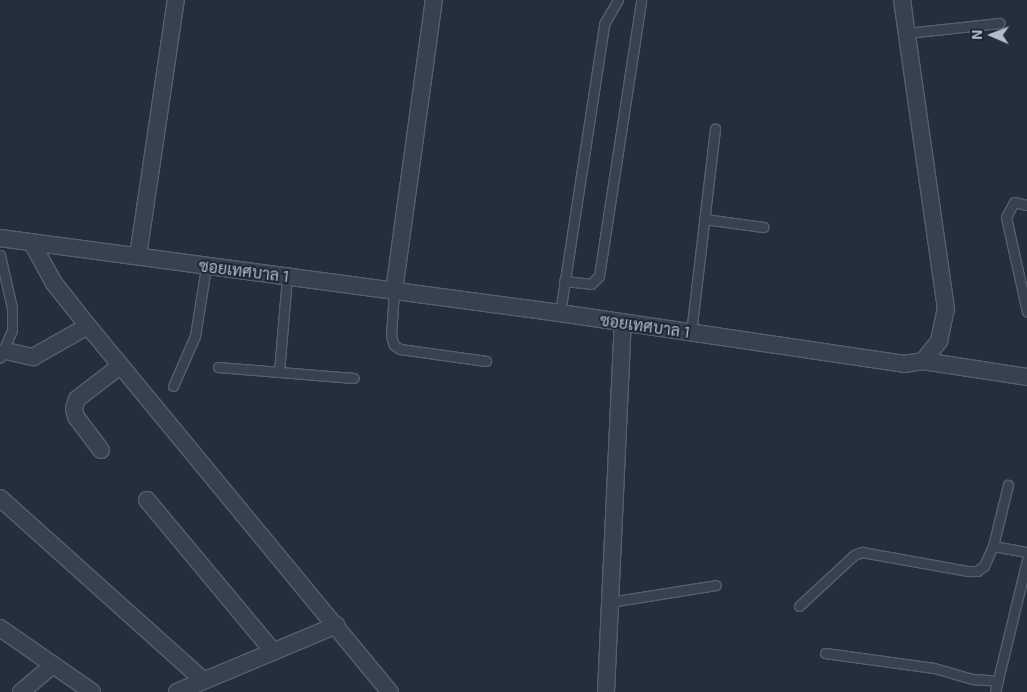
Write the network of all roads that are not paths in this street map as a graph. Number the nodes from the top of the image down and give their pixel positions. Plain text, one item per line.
1 (176, 0) edge
2 (434, 0) edge
3 (618, 0) edge
4 (641, 0) edge
5 (902, 0) edge
6 (999, 23) dead end
7 (907, 33) junction
8 (715, 128) dead end
9 (1027, 205) edge
10 (704, 219) junction
11 (763, 227) dead end
12 (0, 238) edge
13 (32, 243) junction
14 (0, 255) edge
15 (138, 256) junction
16 (206, 267) junction
17 (1, 270) edge
18 (287, 276) junction
19 (564, 281) junction
20 (394, 291) junction
21 (1027, 312) edge
22 (560, 313) junction
23 (623, 324) junction
24 (88, 326) junction
25 (691, 333) junction
26 (3, 354) edge
27 (486, 361) dead end
28 (923, 361) junction
29 (120, 366) junction
30 (218, 367) dead end
31 (279, 372) junction
32 (1027, 377) edge
33 (354, 378) dead end
34 (173, 386) dead end
35 (101, 450) dead end
36 (1008, 485) dead end
37 (0, 498) edge
38 (147, 500) dead end
39 (993, 546) junction
40 (1027, 552) edge
41 (1027, 560) edge
42 (716, 584) dead end
43 (610, 602) junction
44 (799, 606) dead end
45 (337, 625) junction
46 (0, 628) edge
47 (273, 651) junction
48 (825, 652) dead end
49 (53, 665) junction
50 (203, 680) junction
51 (998, 681) junction
52 (22, 692) edge
53 (92, 692) edge
54 (177, 692) edge
55 (390, 692) edge
56 (606, 692) edge
57 (995, 692) edge

1 - 15 street
2 - 20 street
3 - 19 lane
4 - 19 lane
5 - 7 street
6 - 7 lane
7 - 28 street
8 - 10 lane
9 - 21 lane
10 - 11 lane
10 - 25 lane
12 - 13 street, ซอยเทศบาล 1
13 - 15 street, ซอยเทศบาล 1
13 - 24 street
14 - 17 lane
15 - 16 street, ซอยเทศบาล 1
16 - 18 street, ซอยเทศบาล 1
16 - 34 lane
17 - 26 lane
18 - 20 street, ซอยเทศบาล 1
18 - 31 lane
19 - 22 lane
20 - 22 street, ซอยเทศบาล 1
20 - 27 lane
22 - 23 street, ซอยเทศบาล 1
23 - 25 street, ซอยเทศบาล 1
23 - 43 street
24 - 26 street
24 - 29 street
25 - 28 street, ซอยเทศบาล 1
28 - 32 street, ซอยเทศบาล 1
29 - 35 street
29 - 45 street
30 - 31 lane
31 - 33 lane
36 - 39 lane
37 - 50 street
38 - 47 street
39 - 40 lane
39 - 44 lane
41 - 51 lane
42 - 43 lane
43 - 56 street
45 - 47 street
45 - 55 street
46 - 49 street
47 - 50 street
48 - 51 lane
49 - 52 street
49 - 53 street
50 - 54 street
51 - 57 lane

